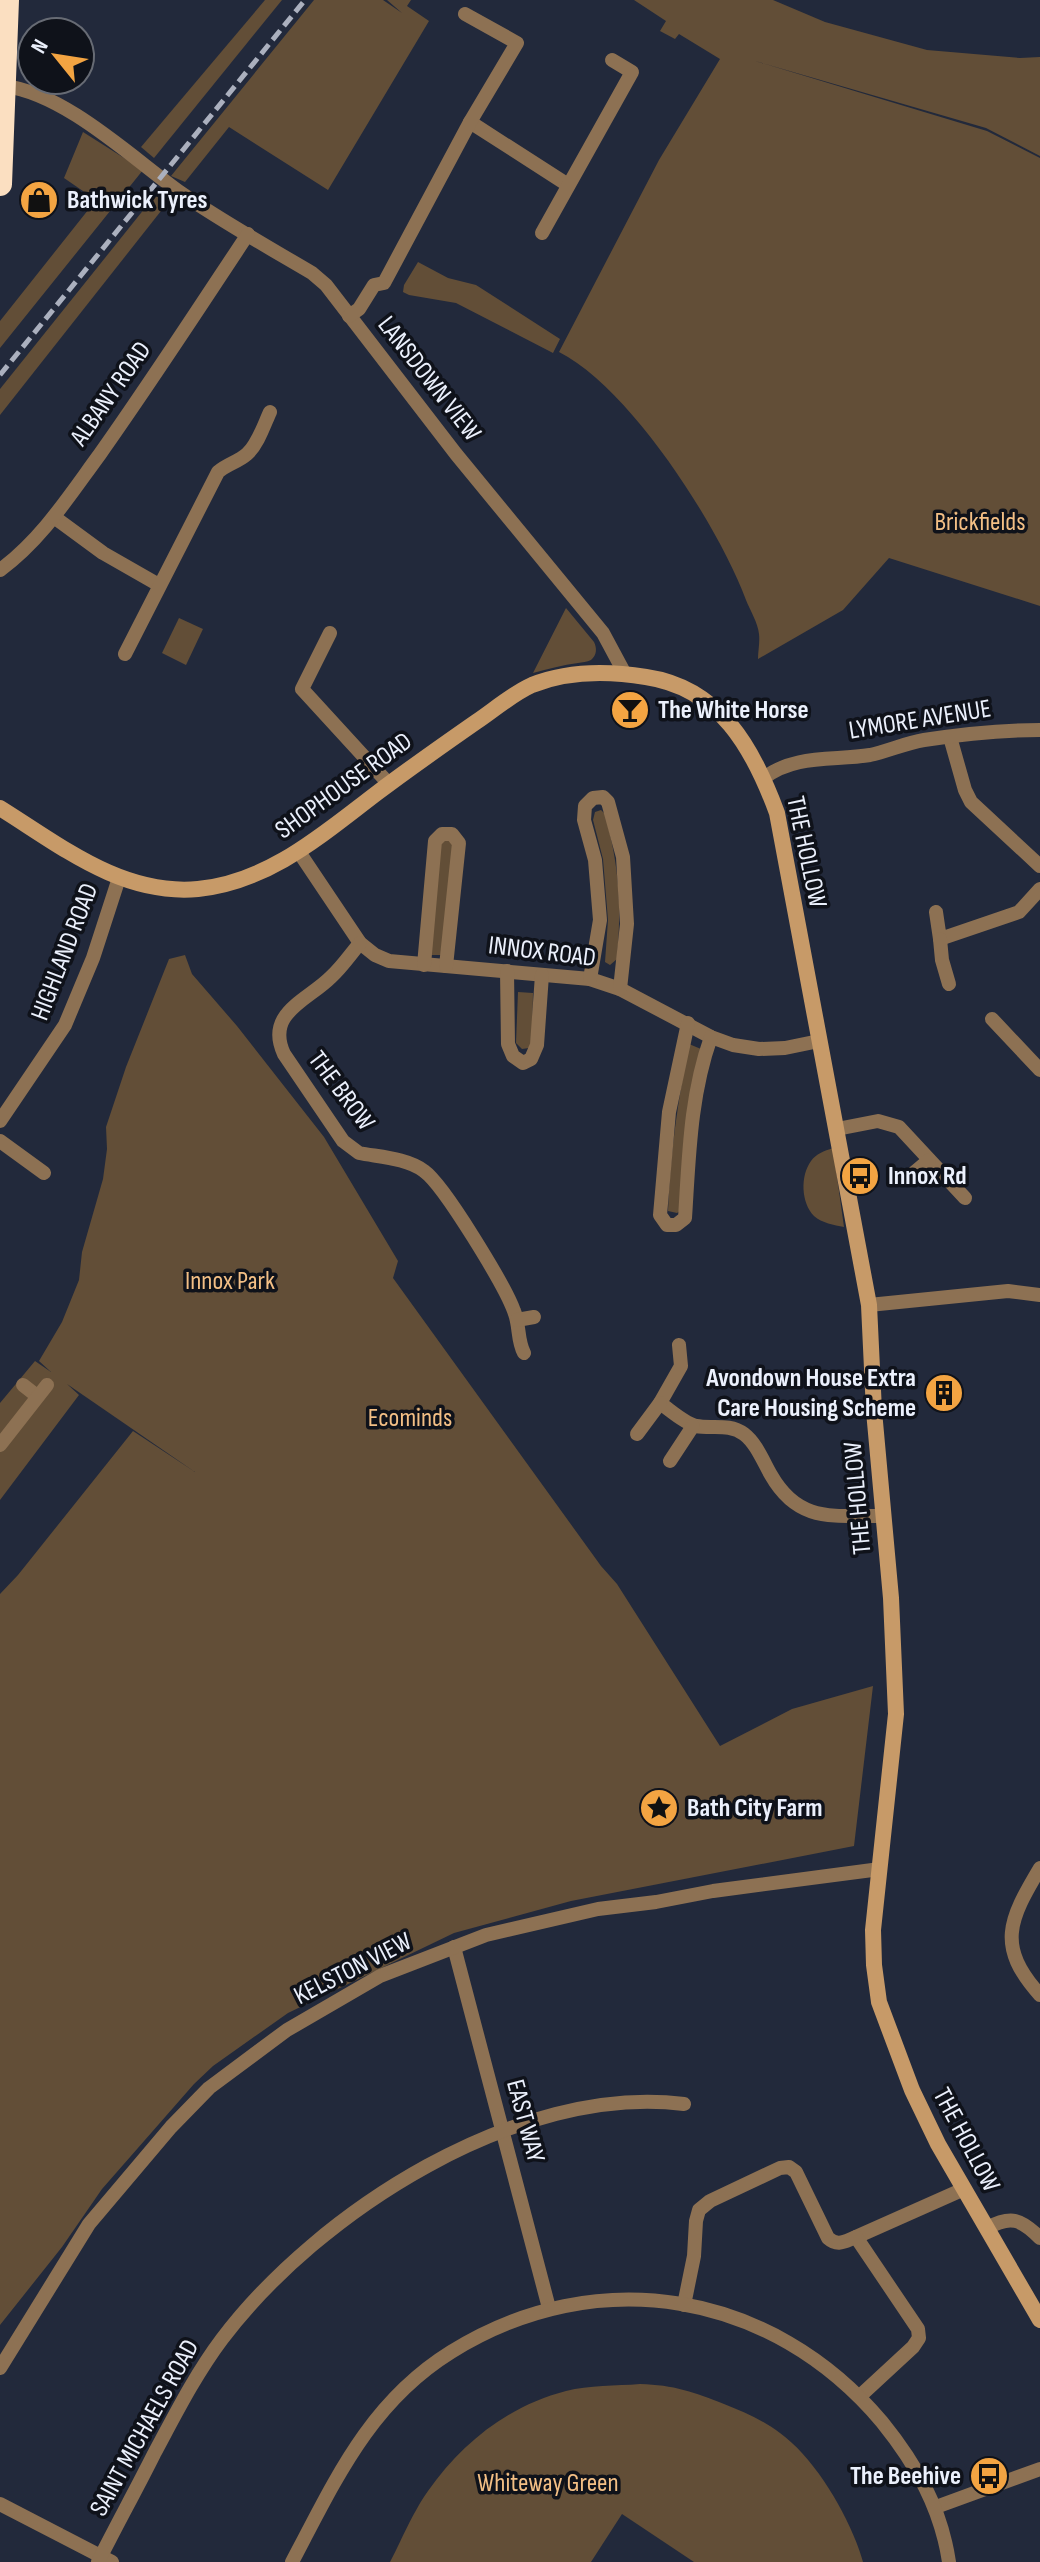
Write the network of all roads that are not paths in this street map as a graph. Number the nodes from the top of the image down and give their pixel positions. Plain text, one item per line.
1 (7, 0) edge
2 (465, 14) dead end
3 (612, 60) dead end
4 (5, 86) junction
5 (470, 122) junction
6 (0, 184) edge
7 (568, 185) junction
8 (542, 233) dead end
9 (248, 234) junction
10 (349, 316) junction
11 (270, 412) dead end
12 (54, 517) junction
13 (0, 570) edge
14 (159, 585) junction
15 (330, 633) dead end
16 (125, 654) dead end
17 (625, 674) junction
18 (1040, 730) edge
19 (950, 737) junction
20 (764, 778) junction
21 (389, 784) junction
22 (0, 808) edge
23 (299, 852) junction
24 (1040, 866) edge
25 (119, 878) junction
26 (1040, 889) edge
27 (936, 912) dead end
28 (940, 939) junction
29 (360, 943) junction
30 (424, 965) junction
31 (446, 966) junction
32 (507, 971) junction
33 (542, 975) junction
34 (590, 979) junction
35 (949, 984) dead end
36 (620, 989) junction
37 (992, 1019) dead end
38 (688, 1023) junction
39 (711, 1037) junction
40 (819, 1041) junction
41 (1040, 1070) edge
42 (0, 1121) edge
43 (837, 1129) junction
44 (0, 1141) edge
45 (929, 1160) junction
46 (44, 1173) dead end
47 (910, 1176) dead end
48 (965, 1198) dead end
49 (1040, 1295) edge
50 (869, 1305) junction
51 (534, 1317) dead end
52 (517, 1320) junction
53 (679, 1345) dead end
54 (524, 1353) dead end
55 (23, 1385) dead end
56 (660, 1403) junction
57 (693, 1426) junction
58 (637, 1434) dead end
59 (0, 1445) edge
60 (670, 1461) dead end
61 (884, 1516) junction
62 (1040, 1868) edge
63 (880, 1869) junction
64 (454, 1947) junction
65 (1040, 1995) edge
66 (684, 2104) dead end
67 (503, 2130) junction
68 (964, 2189) junction
69 (987, 2228) junction
70 (856, 2237) junction
71 (1040, 2238) edge
72 (684, 2305) junction
73 (549, 2308) junction
74 (1040, 2320) edge
75 (0, 2368) edge
76 (860, 2396) junction
77 (1040, 2469) edge
78 (0, 2504) edge
79 (936, 2507) junction
80 (104, 2560) edge
81 (292, 2562) edge
82 (949, 2562) edge

1 - 4 highway
2 - 5 street
3 - 7 street
4 - 6 highway
4 - 9 street, LANSDOWN VIEW
5 - 7 street
5 - 10 street
7 - 8 street
9 - 10 street, LANSDOWN VIEW
9 - 12 street, ALBANY ROAD
10 - 17 street, LANSDOWN VIEW
11 - 14 street
12 - 13 street, ALBANY ROAD
12 - 14 street
14 - 16 street
15 - 21 street
17 - 20 street, THE HOLLOW
17 - 21 street, SHOPHOUSE ROAD
18 - 19 street, LYMORE AVENUE
19 - 20 street, LYMORE AVENUE
19 - 24 street
20 - 40 street, THE HOLLOW
21 - 23 street, SHOPHOUSE ROAD
22 - 25 street, SHOPHOUSE ROAD
23 - 25 street, SHOPHOUSE ROAD
23 - 29 street, INNOX ROAD
25 - 42 street, HIGHLAND ROAD
26 - 28 street
27 - 28 street
28 - 35 street
29 - 30 street, INNOX ROAD
29 - 52 street, THE BROW
30 - 31 street, INNOX ROAD
30 - 31 street
31 - 32 street, INNOX ROAD
32 - 33 street, INNOX ROAD
32 - 33 street
33 - 34 street, INNOX ROAD
34 - 36 street, INNOX ROAD
34 - 36 street
36 - 38 street, INNOX ROAD
37 - 41 street
38 - 39 street, INNOX ROAD
38 - 39 street
39 - 40 street, INNOX ROAD
40 - 43 street, THE HOLLOW
43 - 45 street
43 - 50 street, THE HOLLOW
44 - 46 street
45 - 47 street
45 - 48 street
49 - 50 street
50 - 61 street, THE HOLLOW
51 - 52 street
52 - 54 street, THE BROW
53 - 56 street
55 - 59 street
56 - 57 street
56 - 58 street
57 - 60 street
57 - 61 street
61 - 63 street, THE HOLLOW
62 - 65 street
63 - 64 street, KELSTON VIEW
63 - 68 street, THE HOLLOW
64 - 67 street, EAST WAY
64 - 75 street, KELSTON VIEW
66 - 67 street, SAINT MICHAELS ROAD
67 - 73 street, EAST WAY
67 - 80 street, SAINT MICHAELS ROAD
68 - 69 street, THE HOLLOW
68 - 70 street
69 - 71 street
69 - 74 street, THE HOLLOW
70 - 72 street
70 - 76 street
72 - 73 street
72 - 76 street
73 - 81 street
76 - 79 street
77 - 79 street
78 - 80 street
79 - 82 street

